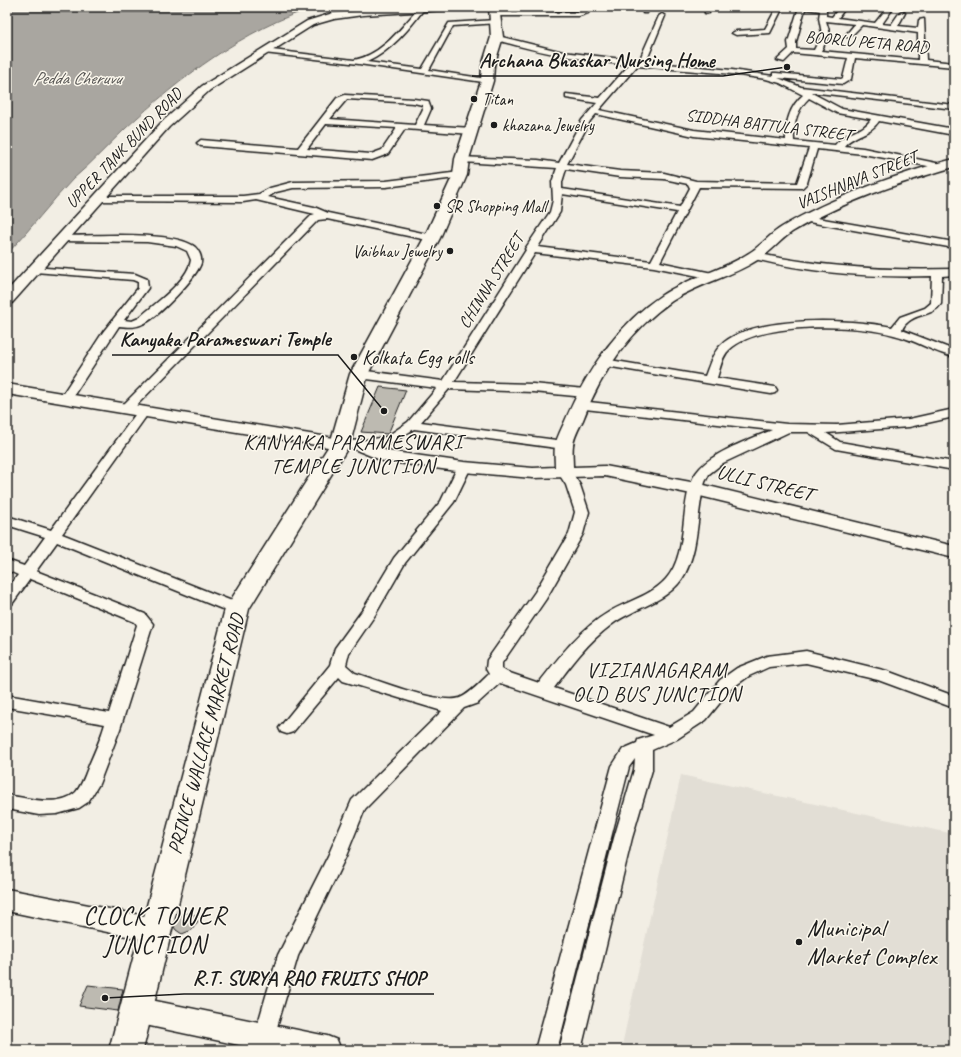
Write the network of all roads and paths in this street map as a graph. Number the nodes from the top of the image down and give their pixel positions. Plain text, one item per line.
1 (445, 7) edge
2 (588, 7) edge
3 (780, 7) edge
4 (803, 7) edge
5 (843, 7) edge
6 (420, 8) edge
7 (891, 8) edge
8 (902, 13) dead end
9 (662, 16) dead end
10 (822, 18) junction
11 (833, 20) junction
12 (922, 20) dead end
13 (859, 24) junction
14 (876, 26) junction
15 (893, 28) junction
16 (922, 31) junction
17 (497, 33) edge
18 (736, 33) dead end
19 (849, 36) dead end
20 (520, 46) junction
21 (793, 50) junction
22 (264, 52) junction
23 (817, 52) junction
24 (852, 56) junction
25 (781, 60) dead end
26 (360, 62) junction
27 (922, 62) junction
28 (638, 64) junction
29 (954, 65) edge
30 (424, 72) junction
31 (766, 77) junction
32 (487, 81) junction
33 (795, 88) junction
34 (808, 95) junction
35 (569, 96) dead end
36 (602, 101) junction
37 (934, 105) junction
38 (954, 107) edge
39 (594, 110) junction
40 (875, 110) junction
41 (324, 121) junction
42 (911, 124) junction
43 (403, 126) junction
44 (418, 128) junction
45 (472, 131) junction
46 (954, 132) edge
47 (790, 142) junction
48 (201, 143) dead end
49 (814, 145) junction
50 (838, 148) junction
51 (300, 152) junction
52 (462, 159) junction
53 (562, 165) junction
54 (948, 165) edge
55 (460, 175) junction
56 (694, 184) junction
57 (558, 191) junction
58 (257, 197) junction
59 (98, 198) junction
60 (683, 210) junction
61 (324, 216) junction
62 (806, 219) junction
63 (432, 238) junction
64 (62, 239) junction
65 (954, 245) edge
66 (530, 249) junction
67 (755, 256) junction
68 (654, 264) junction
69 (35, 269) junction
70 (937, 272) junction
71 (954, 272) edge
72 (713, 276) junction
73 (7, 291) edge
74 (7, 300) edge
75 (116, 323) junction
76 (895, 331) junction
77 (954, 354) edge
78 (604, 363) junction
79 (359, 374) junction
80 (710, 380) junction
81 (446, 385) junction
82 (7, 389) edge
83 (771, 390) dead end
84 (66, 398) junction
85 (582, 399) junction
86 (127, 408) junction
87 (144, 411) junction
88 (954, 413) edge
89 (412, 425) junction
90 (787, 428) junction
91 (810, 428) junction
92 (350, 445) junction
93 (564, 445) junction
94 (954, 466) edge
95 (464, 467) junction
96 (564, 471) junction
97 (696, 489) junction
98 (7, 520) edge
99 (53, 535) junction
100 (954, 552) edge
101 (7, 565) edge
102 (26, 573) junction
103 (7, 600) edge
104 (237, 609) junction
105 (338, 667) junction
106 (498, 675) junction
107 (543, 690) junction
108 (7, 701) edge
109 (954, 702) edge
110 (458, 705) junction
111 (115, 720) junction
112 (287, 728) dead end
113 (671, 734) junction
114 (644, 745) junction
115 (7, 802) edge
116 (7, 900) edge
117 (155, 930) junction
118 (136, 1010) junction
119 (265, 1037) junction
120 (126, 1050) edge
121 (327, 1050) edge
122 (546, 1050) edge
123 (570, 1050) edge

1 - 6 street, UPPER TANK BUND ROAD
2 - 17 street
3 - 18 street
4 - 10 street
4 - 21 street
5 - 11 street
6 - 22 street, UPPER TANK BUND ROAD
6 - 26 street
6 - 73 street, UPPER TANK BUND ROAD
7 - 14 street
8 - 15 street
9 - 28 street, CHINNA STREET
10 - 11 street
10 - 23 street
11 - 13 street
12 - 16 street
13 - 14 street
13 - 19 street
14 - 15 street
15 - 16 street
16 - 27 street
17 - 20 street
17 - 20 street
17 - 30 street
17 - 32 main road, PRINCE WALLACE MARKET ROAD
20 - 28 street
21 - 23 street, BOORLU PETA ROAD
21 - 25 street, BOORLU PETA ROAD
22 - 26 street
22 - 59 street, UPPER TANK BUND ROAD
23 - 24 street, BOORLU PETA ROAD
24 - 27 street, BOORLU PETA ROAD
24 - 31 street
26 - 30 street
27 - 29 street, BOORLU PETA ROAD
28 - 31 street
28 - 36 street, CHINNA STREET
30 - 32 street
31 - 33 street
32 - 45 main road, PRINCE WALLACE MARKET ROAD
33 - 34 street
33 - 40 street
34 - 40 street
34 - 47 street
35 - 36 street
36 - 39 street, CHINNA STREET
37 - 38 street
37 - 40 street
37 - 42 street
39 - 47 street, SIDDHA BATTULA STREET
39 - 53 street, CHINNA STREET
40 - 42 street
40 - 50 street
41 - 43 street
41 - 44 street
41 - 51 street
42 - 46 street
43 - 44 street
43 - 51 street
44 - 45 street
45 - 52 main road, PRINCE WALLACE MARKET ROAD
47 - 49 street, SIDDHA BATTULA STREET
48 - 51 street
49 - 50 street, SIDDHA BATTULA STREET
49 - 56 street
50 - 54 street, SIDDHA BATTULA STREET
52 - 53 street
52 - 55 main road, PRINCE WALLACE MARKET ROAD
53 - 56 street
53 - 57 street, CHINNA STREET
54 - 62 street, VAISHNAVA STREET
55 - 58 street
55 - 63 main road, PRINCE WALLACE MARKET ROAD
56 - 60 street
57 - 60 street
57 - 66 street, CHINNA STREET
58 - 59 street
58 - 61 street
59 - 64 street, UPPER TANK BUND ROAD
60 - 68 street
61 - 63 street
61 - 86 street
62 - 65 street
62 - 67 street, VAISHNAVA STREET
63 - 79 main road, PRINCE WALLACE MARKET ROAD
64 - 69 street, UPPER TANK BUND ROAD
64 - 75 street
66 - 68 street
66 - 81 street, CHINNA STREET
67 - 70 street
67 - 72 street, VAISHNAVA STREET
68 - 72 street
69 - 74 street, UPPER TANK BUND ROAD
69 - 75 street
70 - 71 street
70 - 76 street
72 - 78 street, VAISHNAVA STREET
75 - 84 street
76 - 77 street
76 - 80 street
78 - 80 street
78 - 85 street, VAISHNAVA STREET
79 - 81 street
79 - 92 main road, PRINCE WALLACE MARKET ROAD
80 - 83 street
81 - 85 street
81 - 89 street, CHINNA STREET
82 - 84 street, ULLI STREET
84 - 86 street, ULLI STREET
85 - 90 street
85 - 93 street, VAISHNAVA STREET
86 - 87 street, ULLI STREET
87 - 92 street, ULLI STREET
87 - 99 street
88 - 91 street
89 - 92 street, CHINNA STREET
89 - 93 street
90 - 91 street
90 - 97 street
91 - 94 street
92 - 95 street, ULLI STREET
92 - 104 main road, PRINCE WALLACE MARKET ROAD
93 - 96 street, VAISHNAVA STREET
95 - 96 street, ULLI STREET
95 - 105 street
96 - 97 street, ULLI STREET
96 - 106 street
97 - 100 street, ULLI STREET
97 - 107 street
98 - 99 street
99 - 102 street
99 - 104 street
101 - 102 street
102 - 103 street
102 - 111 street
104 - 117 main road, PRINCE WALLACE MARKET ROAD
105 - 110 street
105 - 112 street
106 - 107 street
106 - 110 street
107 - 113 street
108 - 111 street
109 - 113 street
110 - 119 street
111 - 115 street
113 - 114 street
114 - 122 street
114 - 123 street
116 - 117 street
117 - 118 main road, PRINCE WALLACE MARKET ROAD
118 - 119 street
118 - 120 main road, PRINCE WALLACE MARKET ROAD
119 - 121 street

